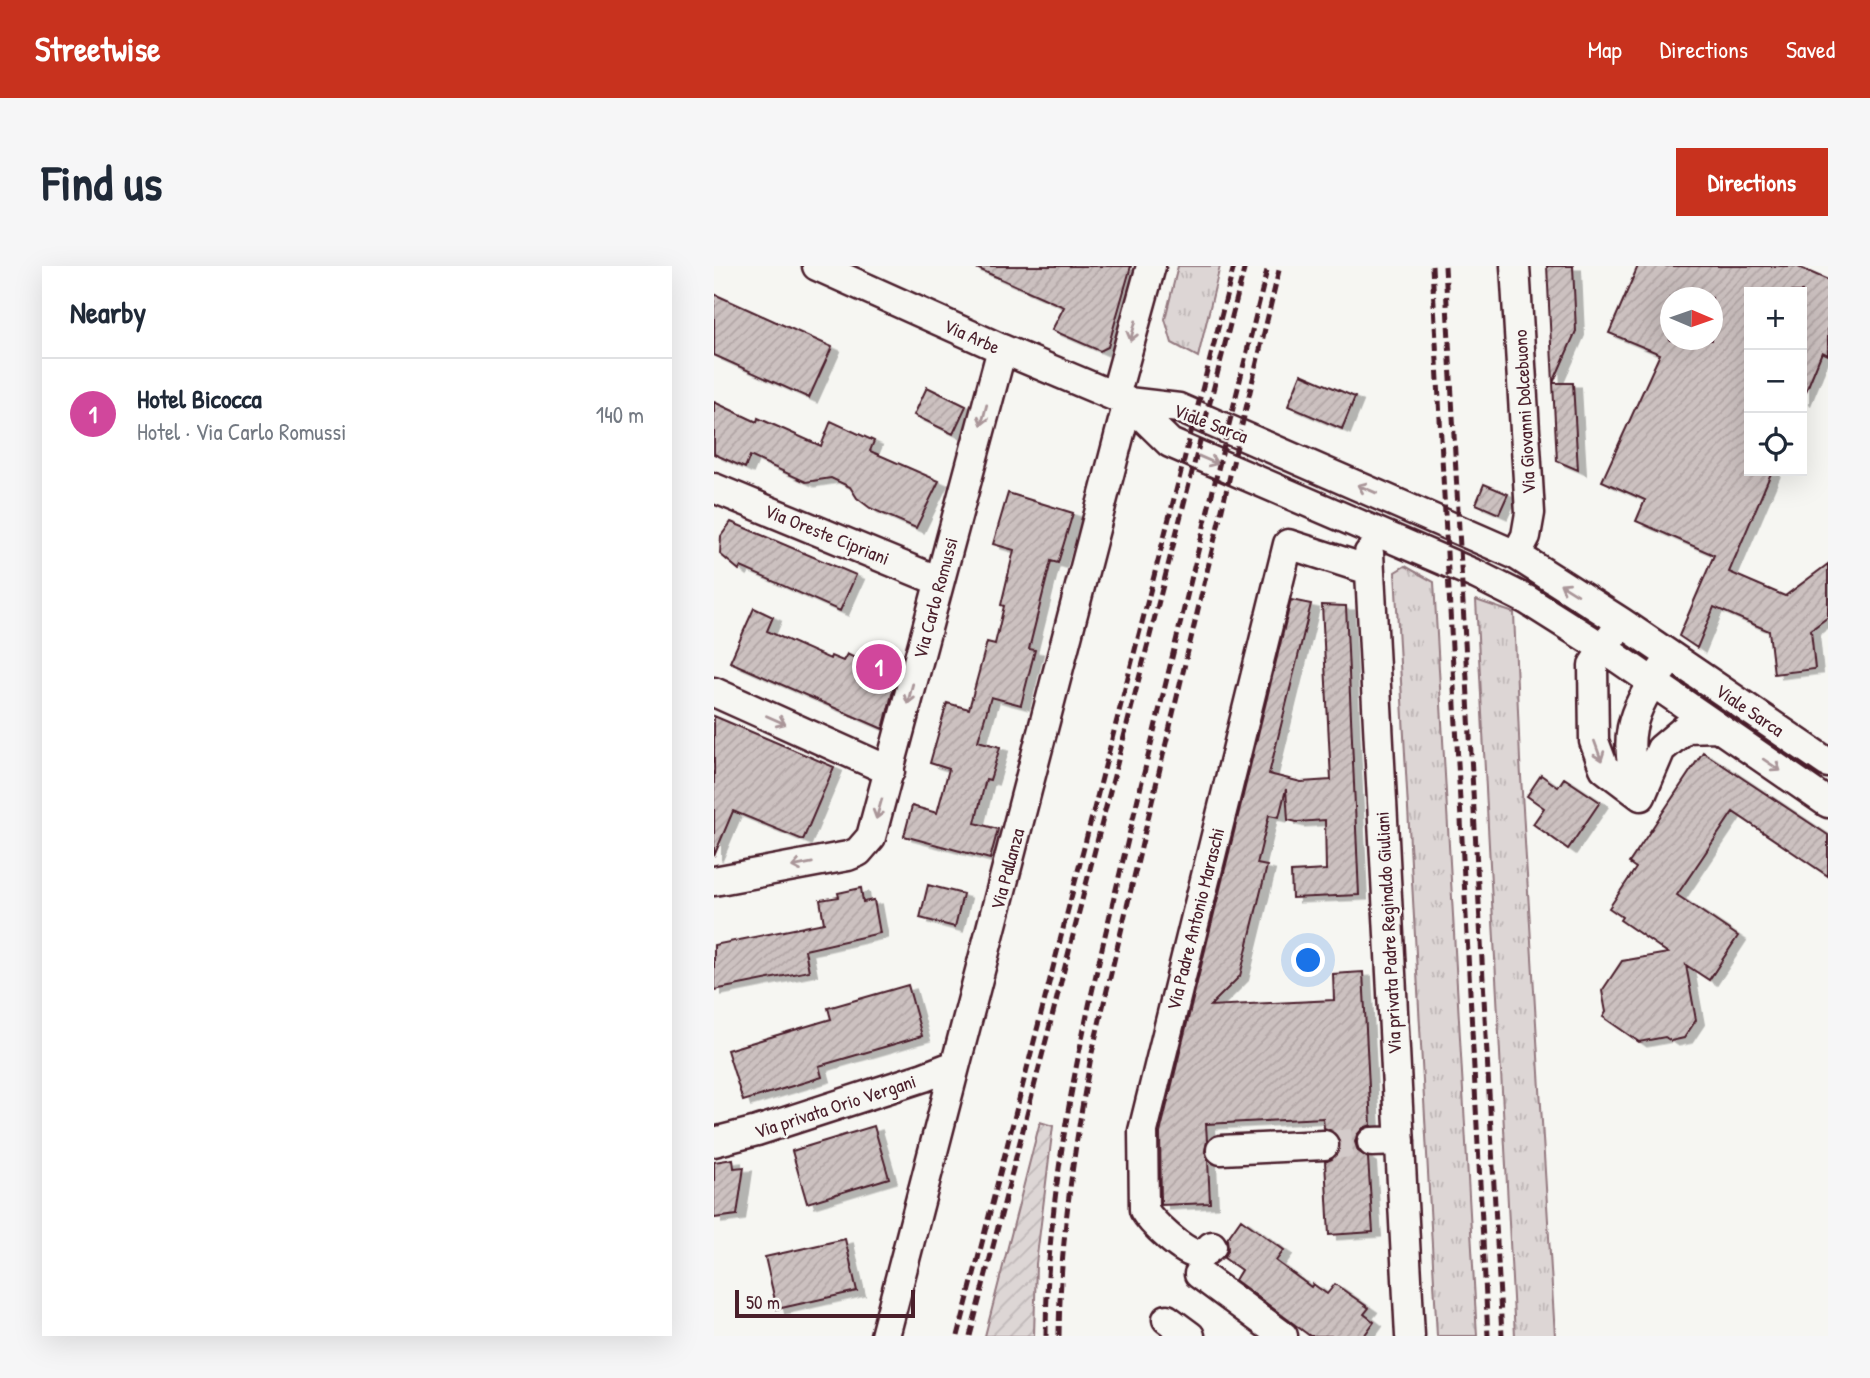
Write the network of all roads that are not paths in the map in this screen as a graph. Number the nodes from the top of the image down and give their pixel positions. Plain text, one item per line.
1 (817, 266) edge
2 (1150, 266) edge
3 (1515, 266) edge
4 (1002, 349) junction
5 (1122, 399) junction
6 (714, 488) edge
7 (1373, 530) junction
8 (1516, 555) junction
9 (1369, 570) junction
10 (939, 581) junction
11 (1621, 622) junction
12 (1603, 648) junction
13 (1672, 657) junction
14 (1652, 682) junction
15 (714, 692) edge
16 (1717, 727) junction
17 (1828, 763) edge
18 (890, 771) junction
19 (1641, 796) junction
20 (1828, 803) edge
21 (714, 881) edge
22 (955, 1065) junction
23 (1400, 1141) junction
24 (714, 1142) edge
25 (1372, 1142) tunnel mouth
26 (1324, 1145) tunnel mouth
27 (1221, 1150) dead end
28 (1212, 1246) dead end
29 (1199, 1274) dead end
30 (1167, 1319) dead end
31 (881, 1335) edge
32 (1190, 1336) edge
33 (1283, 1336) edge
34 (1410, 1336) edge

1 - 4 street, Via Arbe
2 -> 5 street, Via Pallanza
3 - 8 street, Via Giovanni Dolcebuono
4 - 5 street, Via Arbe
4 -> 10 street, Via Carlo Romussi
5 -> 7 street, Viale Sarca
8 -> 5 street, Viale Sarca
5 - 22 street, Via Pallanza
6 - 10 street, Via Oreste Cipriani
7 - 9 street, Via privata Padre Reginaldo Giuliani
7 - 12 street, Viale Sarca
11 -> 8 street, Viale Sarca
9 - 23 street, Via privata Padre Reginaldo Giuliani
9 - 28 street, Via Padre Antonio Maraschi
10 -> 18 street, Via Carlo Romussi
11 - 12 street
11 - 13 street, Viale Sarca
12 - 14 street, Viale Sarca
12 -> 19 street
13 - 14 street
13 - 17 street, Viale Sarca
14 - 16 street, Viale Sarca
14 - 19 street
15 -> 18 street
16 - 19 street, Viale Sarca
16 -> 20 street, Viale Sarca
18 -> 21 street, Via Carlo Romussi
22 - 24 street, Via privata Orio Vergani
22 - 31 street, Via Pallanza
23 - 25 street
23 - 34 street, Via privata Padre Reginaldo Giuliani
26 - 27 street
29 - 33 street
30 - 32 street

